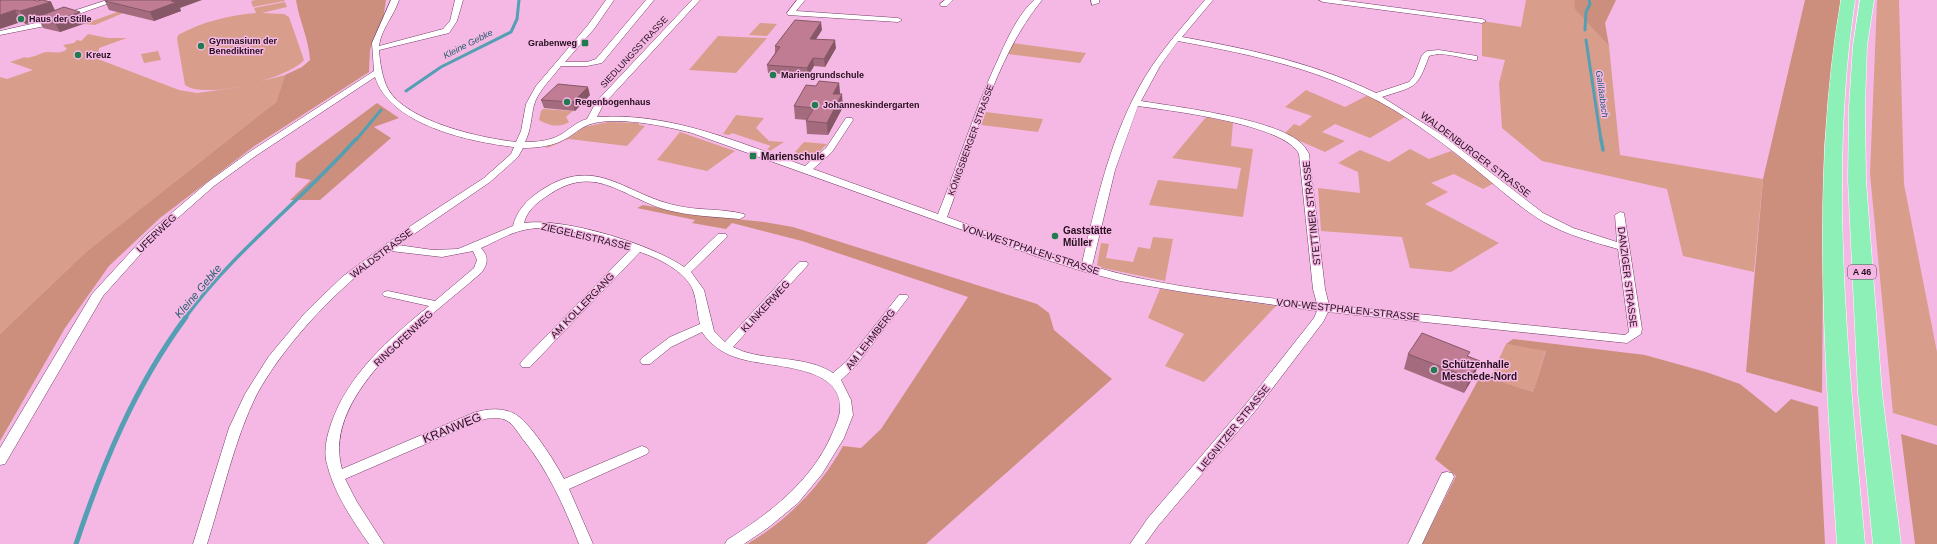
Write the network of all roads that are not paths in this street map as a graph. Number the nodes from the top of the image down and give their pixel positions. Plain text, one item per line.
1 (114, 0) edge
2 (395, 0) edge
3 (459, 0) edge
4 (610, 0) edge
5 (650, 0) edge
6 (696, 0) edge
7 (801, 0) edge
8 (1038, 0) edge
9 (1210, 0) edge
10 (1323, 0) edge
11 (1848, 0) edge
12 (1867, 0) edge
13 (1377, 4) edge
14 (898, 20) dead end
15 (1482, 20) dead end
16 (0, 33) edge
17 (1178, 39) junction
18 (375, 49) junction
19 (1474, 58) dead end
20 (559, 64) junction
21 (379, 71) junction
22 (1376, 96) junction
23 (1136, 103) junction
24 (849, 120) dead end
25 (591, 121) junction
26 (521, 146) junction
27 (805, 171) junction
28 (1620, 215) dead end
29 (740, 216) dead end
30 (941, 220) junction
31 (518, 227) junction
32 (722, 236) dead end
33 (389, 247) junction
34 (474, 247) junction
35 (1623, 247) junction
36 (638, 248) junction
37 (803, 264) dead end
38 (1086, 269) junction
39 (686, 272) junction
40 (388, 294) dead end
41 (903, 297) dead end
42 (438, 305) junction
43 (1324, 308) junction
44 (706, 326) junction
45 (1632, 338) joint
46 (726, 348) junction
47 (646, 361) dead end
48 (526, 364) dead end
49 (834, 380) junction
50 (642, 451) dead end
51 (0, 460) edge
52 (338, 476) junction
53 (1447, 477) dead end
54 (562, 486) junction
55 (375, 543) edge
56 (200, 544) edge
57 (586, 544) edge
58 (732, 544) edge
59 (1137, 544) edge
60 (1415, 544) edge
61 (1851, 544) edge
62 (1887, 544) edge

1 - 16 street
2 - 18 street
3 - 18 street
4 - 20 street, WALDSTRASSE
5 - 20 street
6 - 25 street, SIEDLUNGSSTRASSE
7 - 14 street
8 - 30 street, KÖNIGSBERGER STRASSE
9 - 17 street
10 - 13 street
11 - 61 highway, A 46
12 - 62 highway, A 46
13 - 15 street
17 - 22 street, WALDENBURGER STRASSE
17 - 23 street
18 - 21 street, VON-WESTPHALEN-STRASSE
19 - 22 street
20 - 26 street, WALDSTRASSE
21 - 26 street, VON-WESTPHALEN-STRASSE
21 - 51 street, UFERWEG
22 - 35 street, WALDENBURGER STRASSE
23 - 38 street
23 - 43 street, STETTINER STRASSE
24 - 27 street
25 - 26 street, VON-WESTPHALEN-STRASSE
25 - 27 street, VON-WESTPHALEN-STRASSE
26 - 33 street, WALDSTRASSE
27 - 30 street, VON-WESTPHALEN-STRASSE
28 - 35 street, DANZIGER STRASSE
29 - 31 street
30 - 38 street, VON-WESTPHALEN-STRASSE
31 - 34 street, ZIEGELEISTRASSE
31 - 36 street, ZIEGELEISTRASSE
32 - 39 street
33 - 34 street, ZIEGELEISTRASSE
33 - 56 street, WALDSTRASSE
34 - 42 street, RINGOFENWEG
35 - 45 street, DANZIGER STRASSE
36 - 39 street, ZIEGELEISTRASSE
36 - 48 street, AM KOLLERGANG
37 - 46 street, KLINKERWEG
38 - 43 street, VON-WESTPHALEN-STRASSE
39 - 44 street, ZIEGELEISTRASSE
40 - 42 street, RINGOFENWEG
41 - 49 street, AM LEHMBERG
42 - 52 street, RINGOFENWEG
43 - 45 street, VON-WESTPHALEN-STRASSE
43 - 59 street, LIEGNITZER STRASSE
44 - 46 street, ZIEGELEISTRASSE
44 - 47 street
46 - 49 street, ZIEGELEISTRASSE
49 - 58 street
50 - 54 street
52 - 54 street, KRANWEG
52 - 55 street, RINGOFENWEG
53 - 60 street
54 - 57 street, KRANWEG

